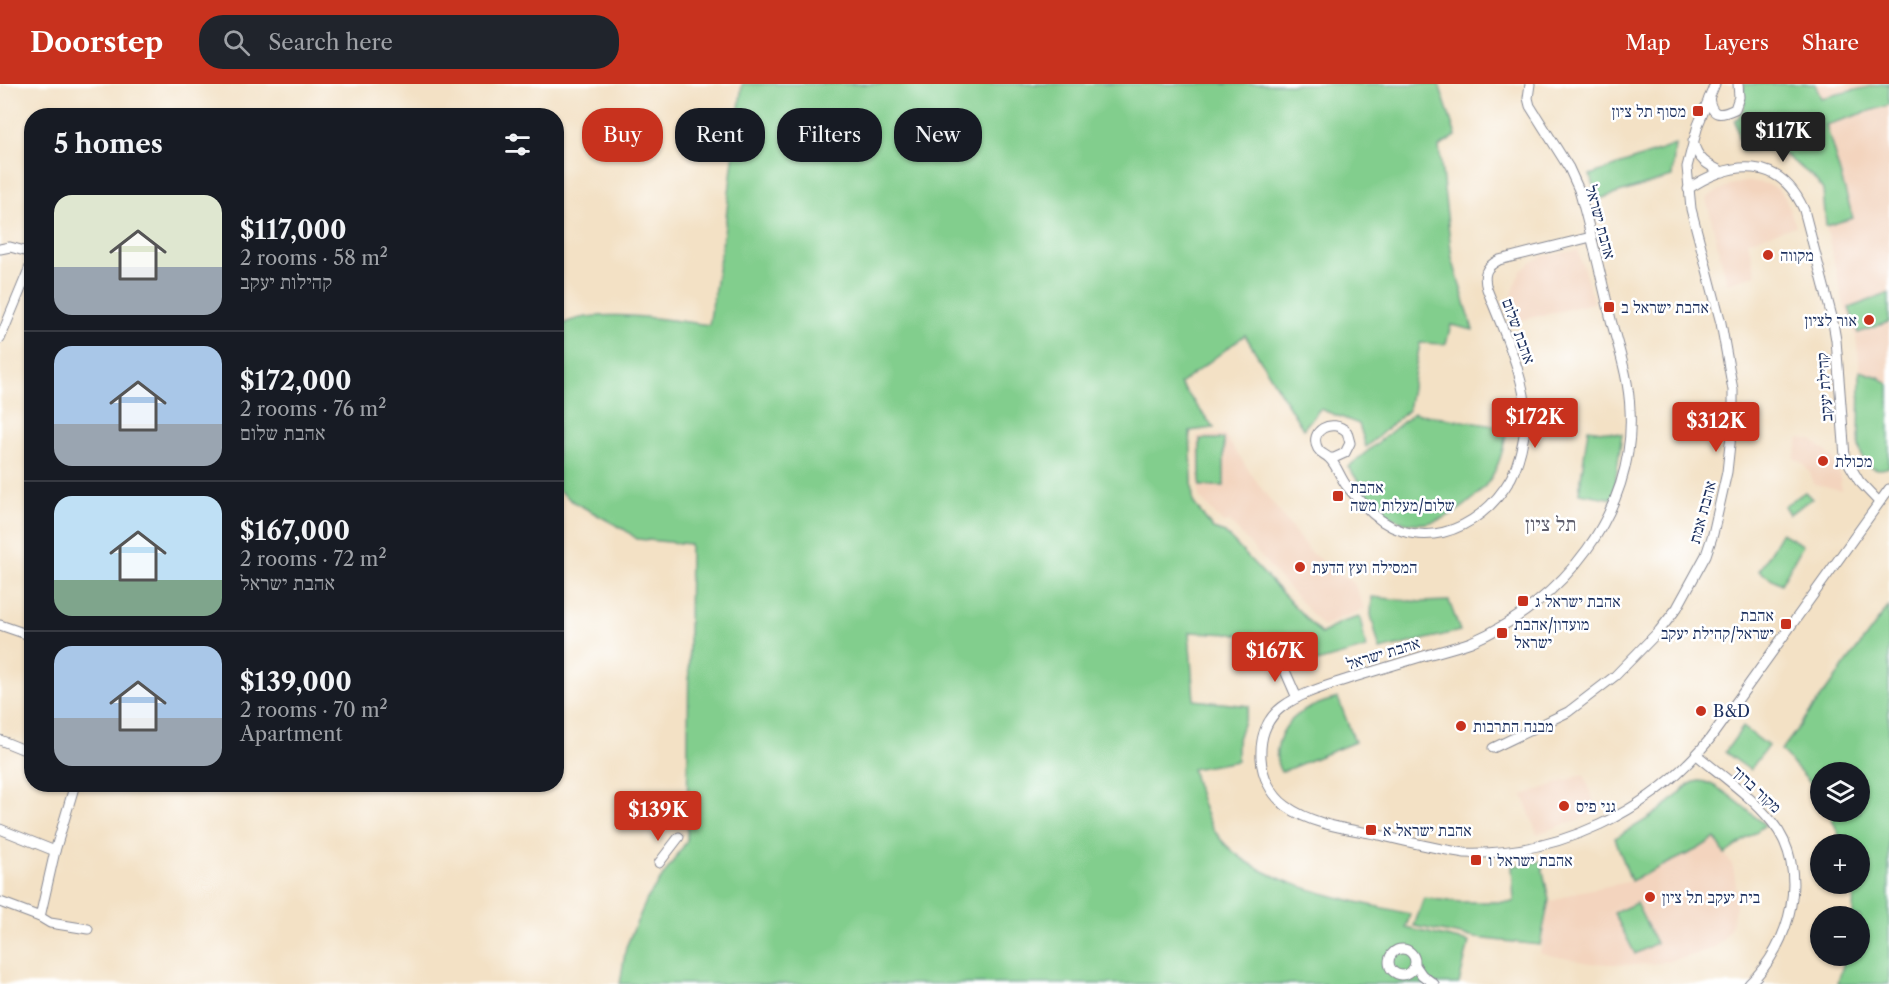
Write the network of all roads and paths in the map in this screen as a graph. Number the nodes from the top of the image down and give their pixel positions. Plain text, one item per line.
1 (1530, 84) edge
2 (1714, 84) edge
3 (1738, 84) edge
4 (1709, 98) junction
5 (1693, 140) junction
6 (1723, 172) junction
7 (1688, 189) junction
8 (1591, 237) junction
9 (0, 249) edge
10 (24, 251) edge
11 (24, 281) edge
12 (0, 339) edge
13 (1340, 457) junction
14 (1329, 458) junction
15 (1341, 478) junction
16 (1889, 489) edge
17 (1879, 502) junction
18 (0, 625) edge
19 (24, 633) edge
20 (1279, 657) dead end
21 (1297, 698) junction
22 (0, 740) edge
23 (1493, 748) dead end
24 (24, 750) edge
25 (1697, 754) junction
26 (73, 792) edge
27 (0, 830) edge
28 (678, 837) dead end
29 (55, 850) junction
30 (659, 863) dead end
31 (0, 902) edge
32 (40, 917) junction
33 (88, 929) dead end
34 (1415, 965) junction
35 (1407, 975) junction
36 (1431, 982) edge
37 (1749, 984) edge

1 - 8 street, אהבת ישראל
2 - 4 street, אהבת אמת
3 - 4 street
4 - 5 street, אהבת אמת
5 - 6 street
5 - 7 street, אהבת אמת
6 - 7 street, קהילת יעקב
6 - 17 street, קהילת יעקב
7 - 23 street, אהבת אמת
8 - 15 street, אהבת שלום
8 - 21 street, אהבת ישראל
9 - 10 street
11 - 12 street
13 - 14 street
13 - 14 street
13 - 15 street
14 - 15 street
16 - 17 street, אהבת ישראל
17 - 25 street, אהבת ישראל
18 - 19 street
20 - 21 street
21 - 25 street, אהבת ישראל
22 - 24 street
25 - 37 street, מקור ברוך
26 - 29 street
27 - 29 street
28 - 30 street
29 - 32 street
31 - 32 street
32 - 33 street
34 - 35 street
34 - 35 street
34 - 36 street
35 - 36 street

